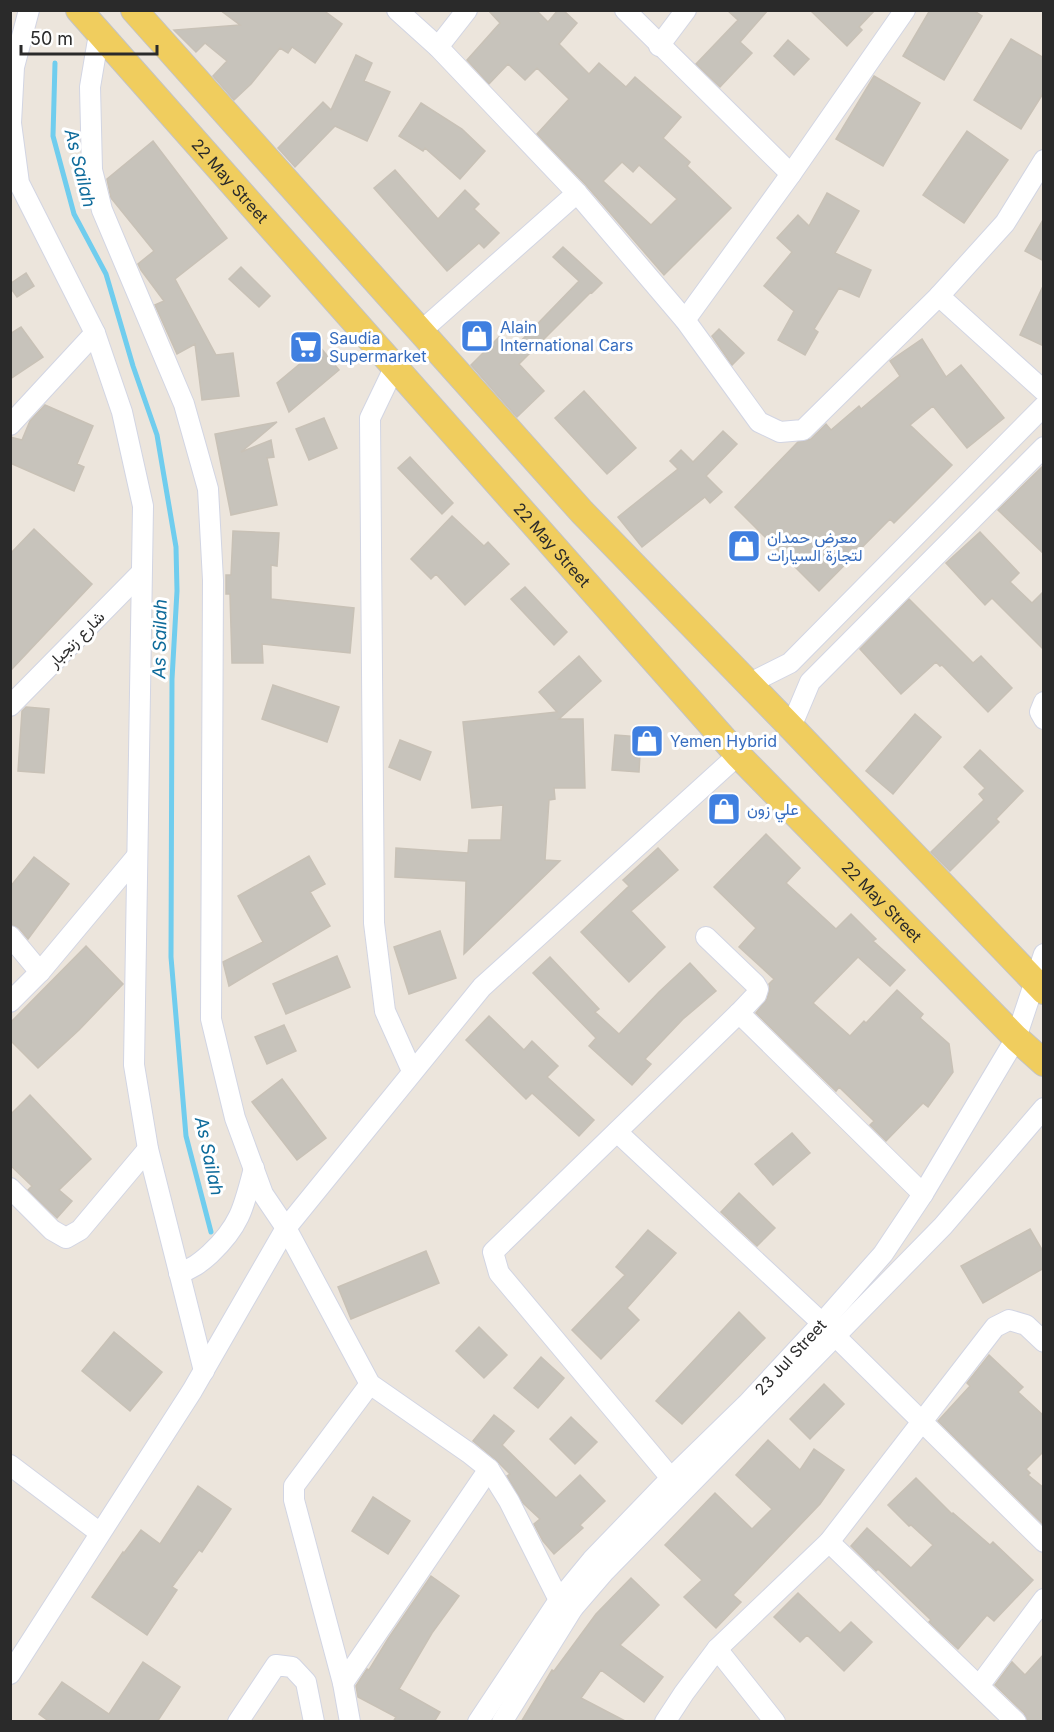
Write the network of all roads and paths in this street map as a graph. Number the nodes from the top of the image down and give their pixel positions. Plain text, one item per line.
1 (29, 10) edge
2 (79, 10) edge
3 (134, 10) edge
4 (397, 10) edge
5 (467, 10) edge
6 (625, 10) edge
7 (686, 10) edge
8 (905, 10) edge
9 (99, 22) edge
10 (659, 46) junction
11 (438, 47) junction
12 (1044, 160) edge
13 (791, 174) junction
14 (15, 188) edge
15 (577, 193) junction
16 (939, 296) junction
17 (685, 320) junction
18 (420, 332) junction
19 (95, 333) junction
20 (395, 366) junction
21 (1044, 391) edge
22 (1044, 406) edge
23 (10, 425) edge
24 (1044, 447) edge
25 (141, 573) junction
26 (791, 662) junction
27 (810, 681) junction
28 (748, 684) junction
29 (1044, 702) edge
30 (10, 706) edge
31 (1044, 719) edge
32 (791, 726) junction
33 (738, 755) junction
34 (136, 856) junction
35 (10, 936) edge
36 (706, 937) dead end
37 (1044, 954) edge
38 (40, 972) junction
39 (1039, 986) edge
40 (10, 1002) edge
41 (739, 1013) junction
42 (1016, 1038) junction
43 (1044, 1063) edge
44 (412, 1071) junction
45 (1044, 1108) edge
46 (617, 1132) junction
47 (148, 1149) junction
48 (254, 1168) junction
49 (10, 1188) edge
50 (923, 1194) junction
51 (286, 1228) junction
52 (179, 1273) junction
53 (829, 1330) junction
54 (1044, 1342) edge
55 (204, 1371) junction
56 (370, 1384) junction
57 (923, 1422) junction
58 (10, 1465) edge
59 (489, 1469) junction
60 (671, 1478) junction
61 (100, 1533) junction
62 (829, 1542) junction
63 (1044, 1542) edge
64 (1044, 1599) edge
65 (566, 1604) junction
66 (717, 1649) junction
67 (10, 1674) edge
68 (343, 1683) junction
69 (979, 1686) junction
70 (238, 1722) edge
71 (314, 1722) edge
72 (350, 1722) edge
73 (478, 1722) edge
74 (502, 1722) edge
75 (665, 1722) edge
76 (775, 1722) edge
77 (1016, 1722) edge

1 - 14 street
2 - 9 main road, 22 May Street
3 - 18 main road
4 - 11 street
5 - 11 street
6 - 10 street
7 - 10 street
8 - 13 street
9 - 20 main road, 22 May Street
9 - 48 street
10 - 13 street
11 - 15 street
12 - 16 street
13 - 17 street
14 - 19 street
15 - 17 street
15 - 18 street
16 - 17 street
16 - 21 street
18 - 28 main road
19 - 23 street
19 - 25 street
20 - 33 main road, 22 May Street
20 - 44 street
22 - 26 street
24 - 27 street
25 - 30 street, شارع زنجبار
25 - 34 street
26 - 27 street
26 - 28 street
27 - 32 street
28 - 32 main road
29 - 31 street
32 - 39 main road
33 - 42 main road, 22 May Street
33 - 44 street
34 - 38 street
34 - 47 street
35 - 38 street
36 - 41 street
37 - 39 street, 23 Jul Street
38 - 40 street
39 - 42 street, 23 Jul Street
41 - 46 street
41 - 50 street
42 - 43 main road, 22 May Street
42 - 50 street, 23 Jul Street
44 - 51 street
45 - 53 street, 23 Jul Street
46 - 53 street
46 - 60 street
47 - 49 street
47 - 52 street
48 - 51 street
48 - 52 street
50 - 53 street, 23 Jul Street
51 - 55 street
51 - 56 street
52 - 55 street
53 - 57 street
53 - 60 street, 23 Jul Street
53 - 65 street, 23 Jul Street
54 - 57 street
55 - 61 street
56 - 59 street
56 - 68 street
57 - 62 street
57 - 63 street
58 - 61 street
59 - 65 street
59 - 68 street
60 - 65 street, 23 Jul Street
61 - 67 street
62 - 66 street
62 - 69 street
64 - 69 street
65 - 73 street, 23 Jul Street
65 - 74 street, 23 Jul Street
66 - 75 street
66 - 76 street
68 - 72 street
69 - 77 street
70 - 71 street

